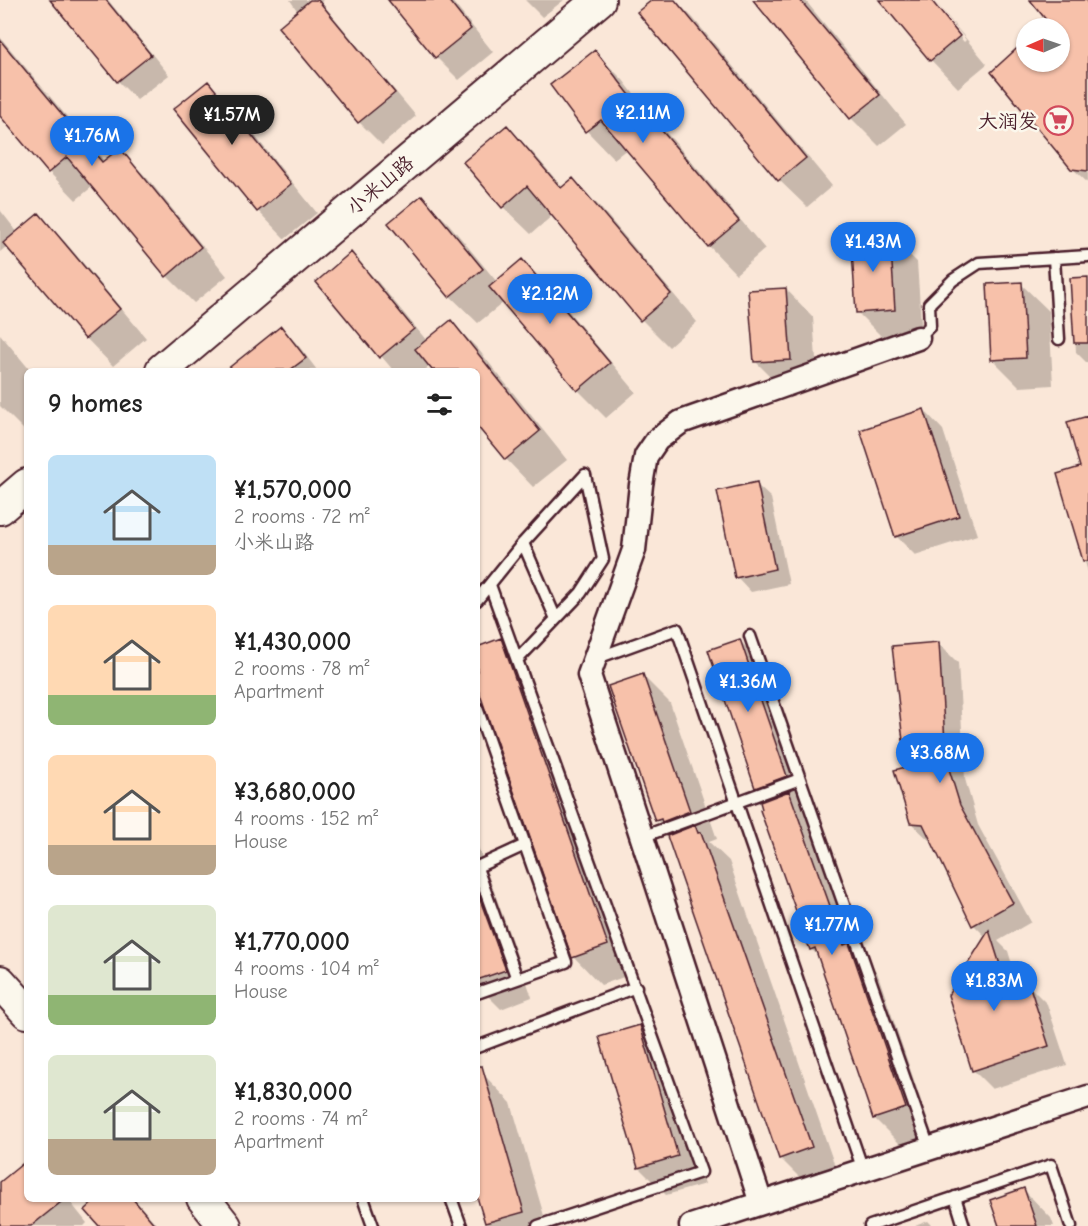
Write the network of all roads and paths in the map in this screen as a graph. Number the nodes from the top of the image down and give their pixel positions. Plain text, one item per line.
1 (598, 0) edge
2 (1088, 256) edge
3 (1054, 258) junction
4 (918, 338) joint
5 (1059, 339) dead end
6 (164, 368) edge
7 (24, 488) edge
8 (0, 508) edge
9 (524, 543) junction
10 (490, 585) junction
11 (480, 597) edge
12 (556, 619) junction
13 (750, 636) dead end
14 (595, 659) junction
15 (517, 660) junction
16 (480, 717) edge
17 (800, 779) junction
18 (736, 803) junction
19 (642, 837) junction
20 (525, 845) junction
21 (480, 866) edge
22 (480, 875) edge
23 (517, 979) junction
24 (0, 982) edge
25 (636, 987) junction
26 (480, 992) edge
27 (24, 1009) edge
28 (480, 1046) edge
29 (1088, 1096) edge
30 (929, 1148) junction
31 (863, 1170) junction
32 (955, 1197) junction
33 (206, 1202) edge
34 (364, 1202) edge
35 (452, 1202) edge
36 (761, 1203) junction
37 (225, 1226) edge
38 (373, 1226) edge
39 (461, 1226) edge
40 (538, 1226) edge
41 (691, 1226) edge
42 (870, 1226) edge
43 (964, 1226) edge
44 (1071, 1226) edge

1 - 6 street, 小米山路
2 - 3 lane
3 - 4 lane
3 - 5 lane
4 - 14 street
7 - 8 street
9 - 10 lane
9 - 12 lane
9 - 12 lane
10 - 11 lane
10 - 15 lane
12 - 15 lane
13 - 17 lane
14 - 18 lane
14 - 19 street
15 - 25 lane
16 - 20 lane
17 - 18 lane
17 - 30 lane
18 - 19 lane
18 - 31 lane
19 - 36 street
20 - 21 lane
20 - 23 lane
22 - 23 lane
23 - 26 lane
24 - 27 street
25 - 28 lane
25 - 40 lane
29 - 30 street
30 - 31 street
31 - 36 street
32 - 42 lane
32 - 43 lane
32 - 44 lane
33 - 37 street
34 - 38 lane
35 - 39 lane
36 - 41 street

